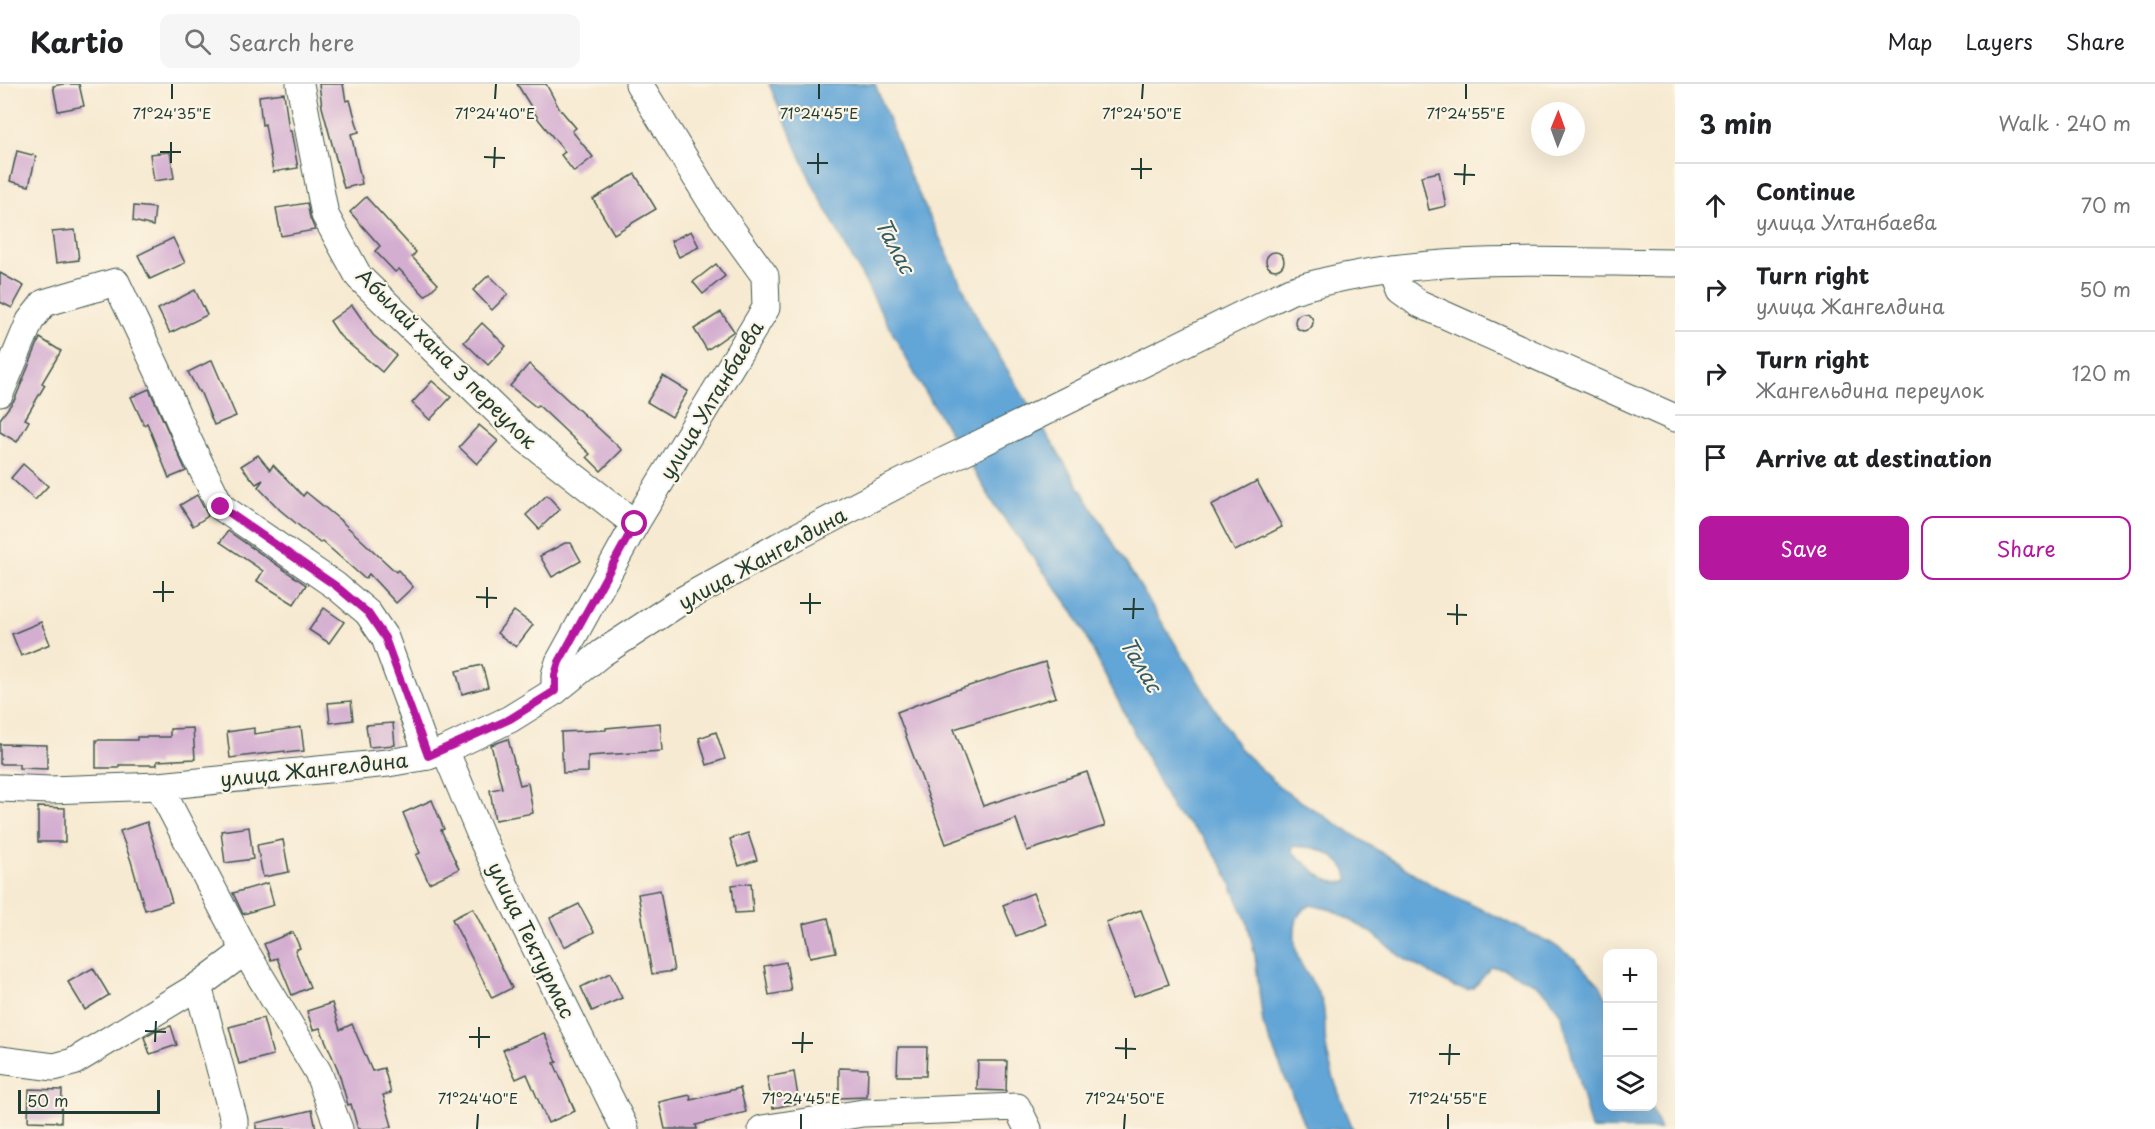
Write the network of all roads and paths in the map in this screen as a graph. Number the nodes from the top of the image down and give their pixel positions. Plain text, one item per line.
1 (300, 84) edge
2 (639, 84) edge
3 (1675, 263) edge
4 (1392, 269) junction
5 (0, 393) edge
6 (1675, 418) edge
7 (635, 524) junction
8 (555, 691) junction
9 (436, 753) junction
10 (159, 786) junction
11 (0, 788) edge
12 (245, 951) junction
13 (198, 986) junction
14 (0, 1060) edge
15 (1022, 1118) edge
16 (863, 1121) edge
17 (234, 1129) edge
18 (339, 1129) edge
19 (625, 1129) edge
20 (762, 1129) edge

1 - 7 street, Абылай хана 3 переулок
2 - 7 street, улица Ултанбаева
3 - 4 street, улица Жангелдина
4 - 6 street
4 - 8 street, улица Жангелдина
5 - 9 street, улица Тектурмас
7 - 8 street, улица Ултанбаева
8 - 9 street, улица Жангелдина
9 - 10 street, улица Жангелдина
9 - 19 street, улица Тектурмас
10 - 11 street, улица Жангелдина
10 - 12 street
12 - 13 street
12 - 18 street
13 - 14 street
13 - 17 street
15 - 16 street
16 - 20 street

